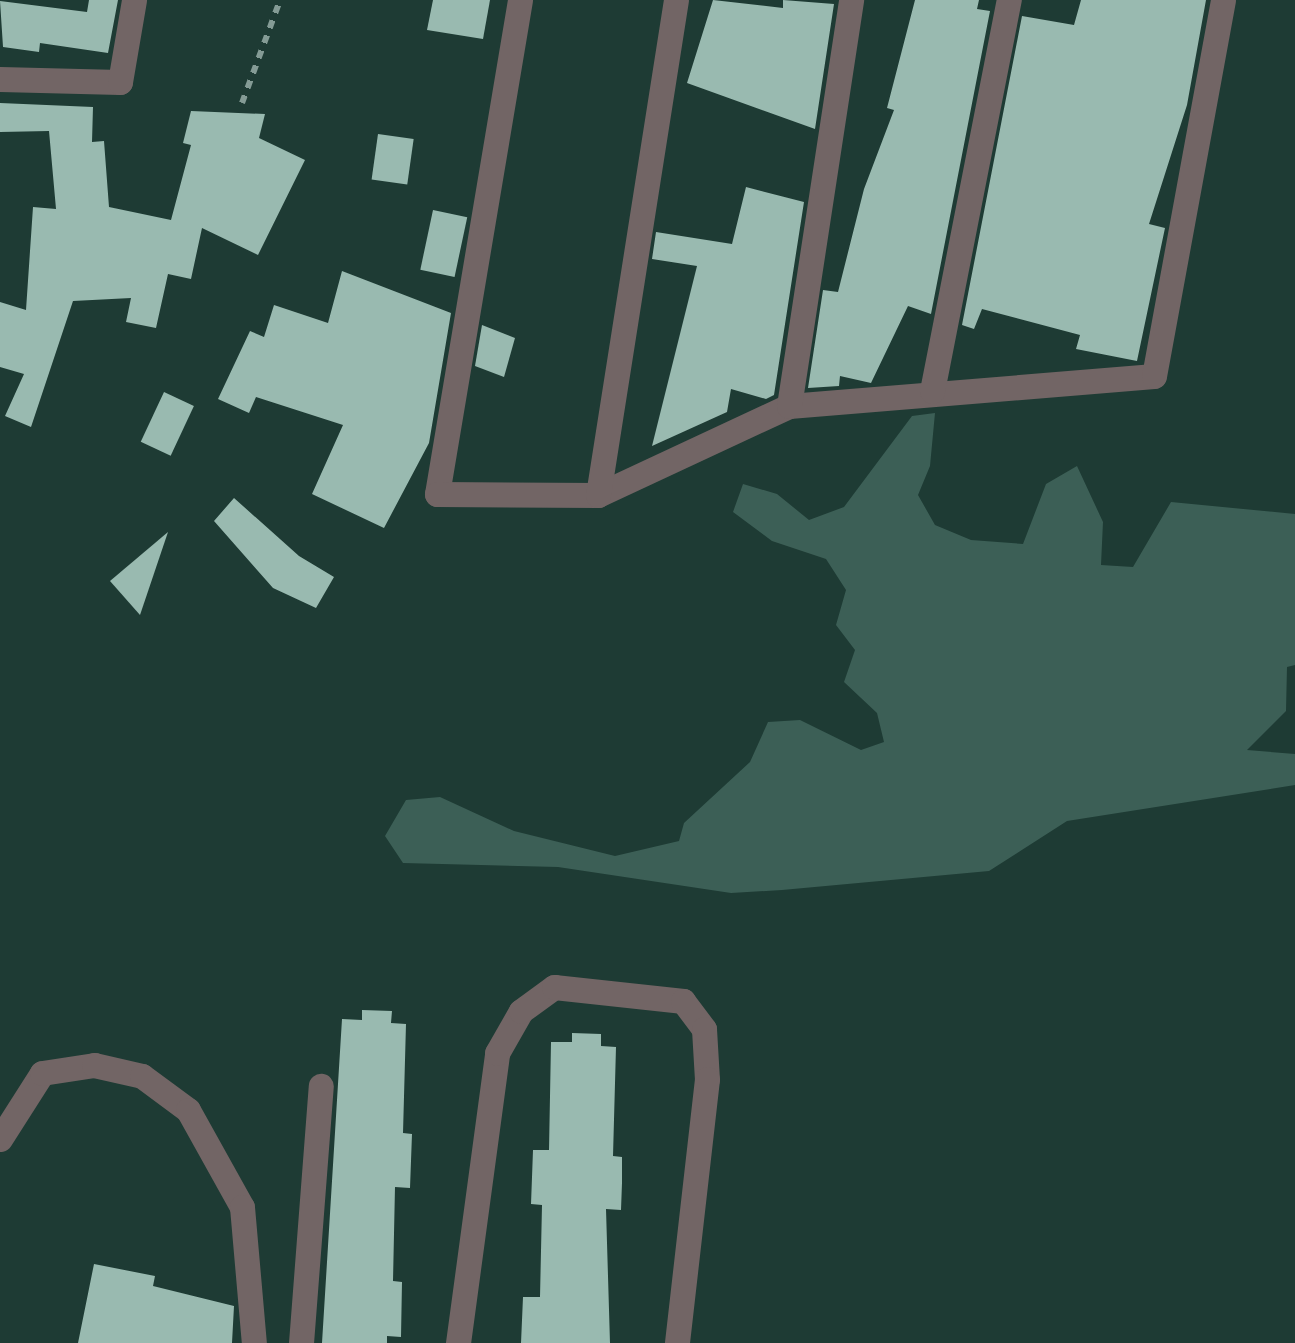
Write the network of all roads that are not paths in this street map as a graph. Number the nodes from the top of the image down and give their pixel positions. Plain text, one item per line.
1 (134, 0) edge
2 (520, 0) edge
3 (676, 0) edge
4 (851, 0) edge
5 (1009, 0) edge
6 (1223, 0) edge
7 (0, 79) edge
8 (932, 391) junction
9 (789, 406) junction
10 (598, 494) junction
11 (321, 1086) dead end
12 (0, 1139) edge
13 (254, 1343) edge
14 (300, 1343) edge
15 (458, 1343) edge
16 (677, 1343) edge

1 - 7 street
2 - 10 street
3 - 10 street
4 - 9 street
5 - 8 street
6 - 8 street
8 - 9 street
9 - 10 street
11 - 14 street
12 - 13 street
15 - 16 street

